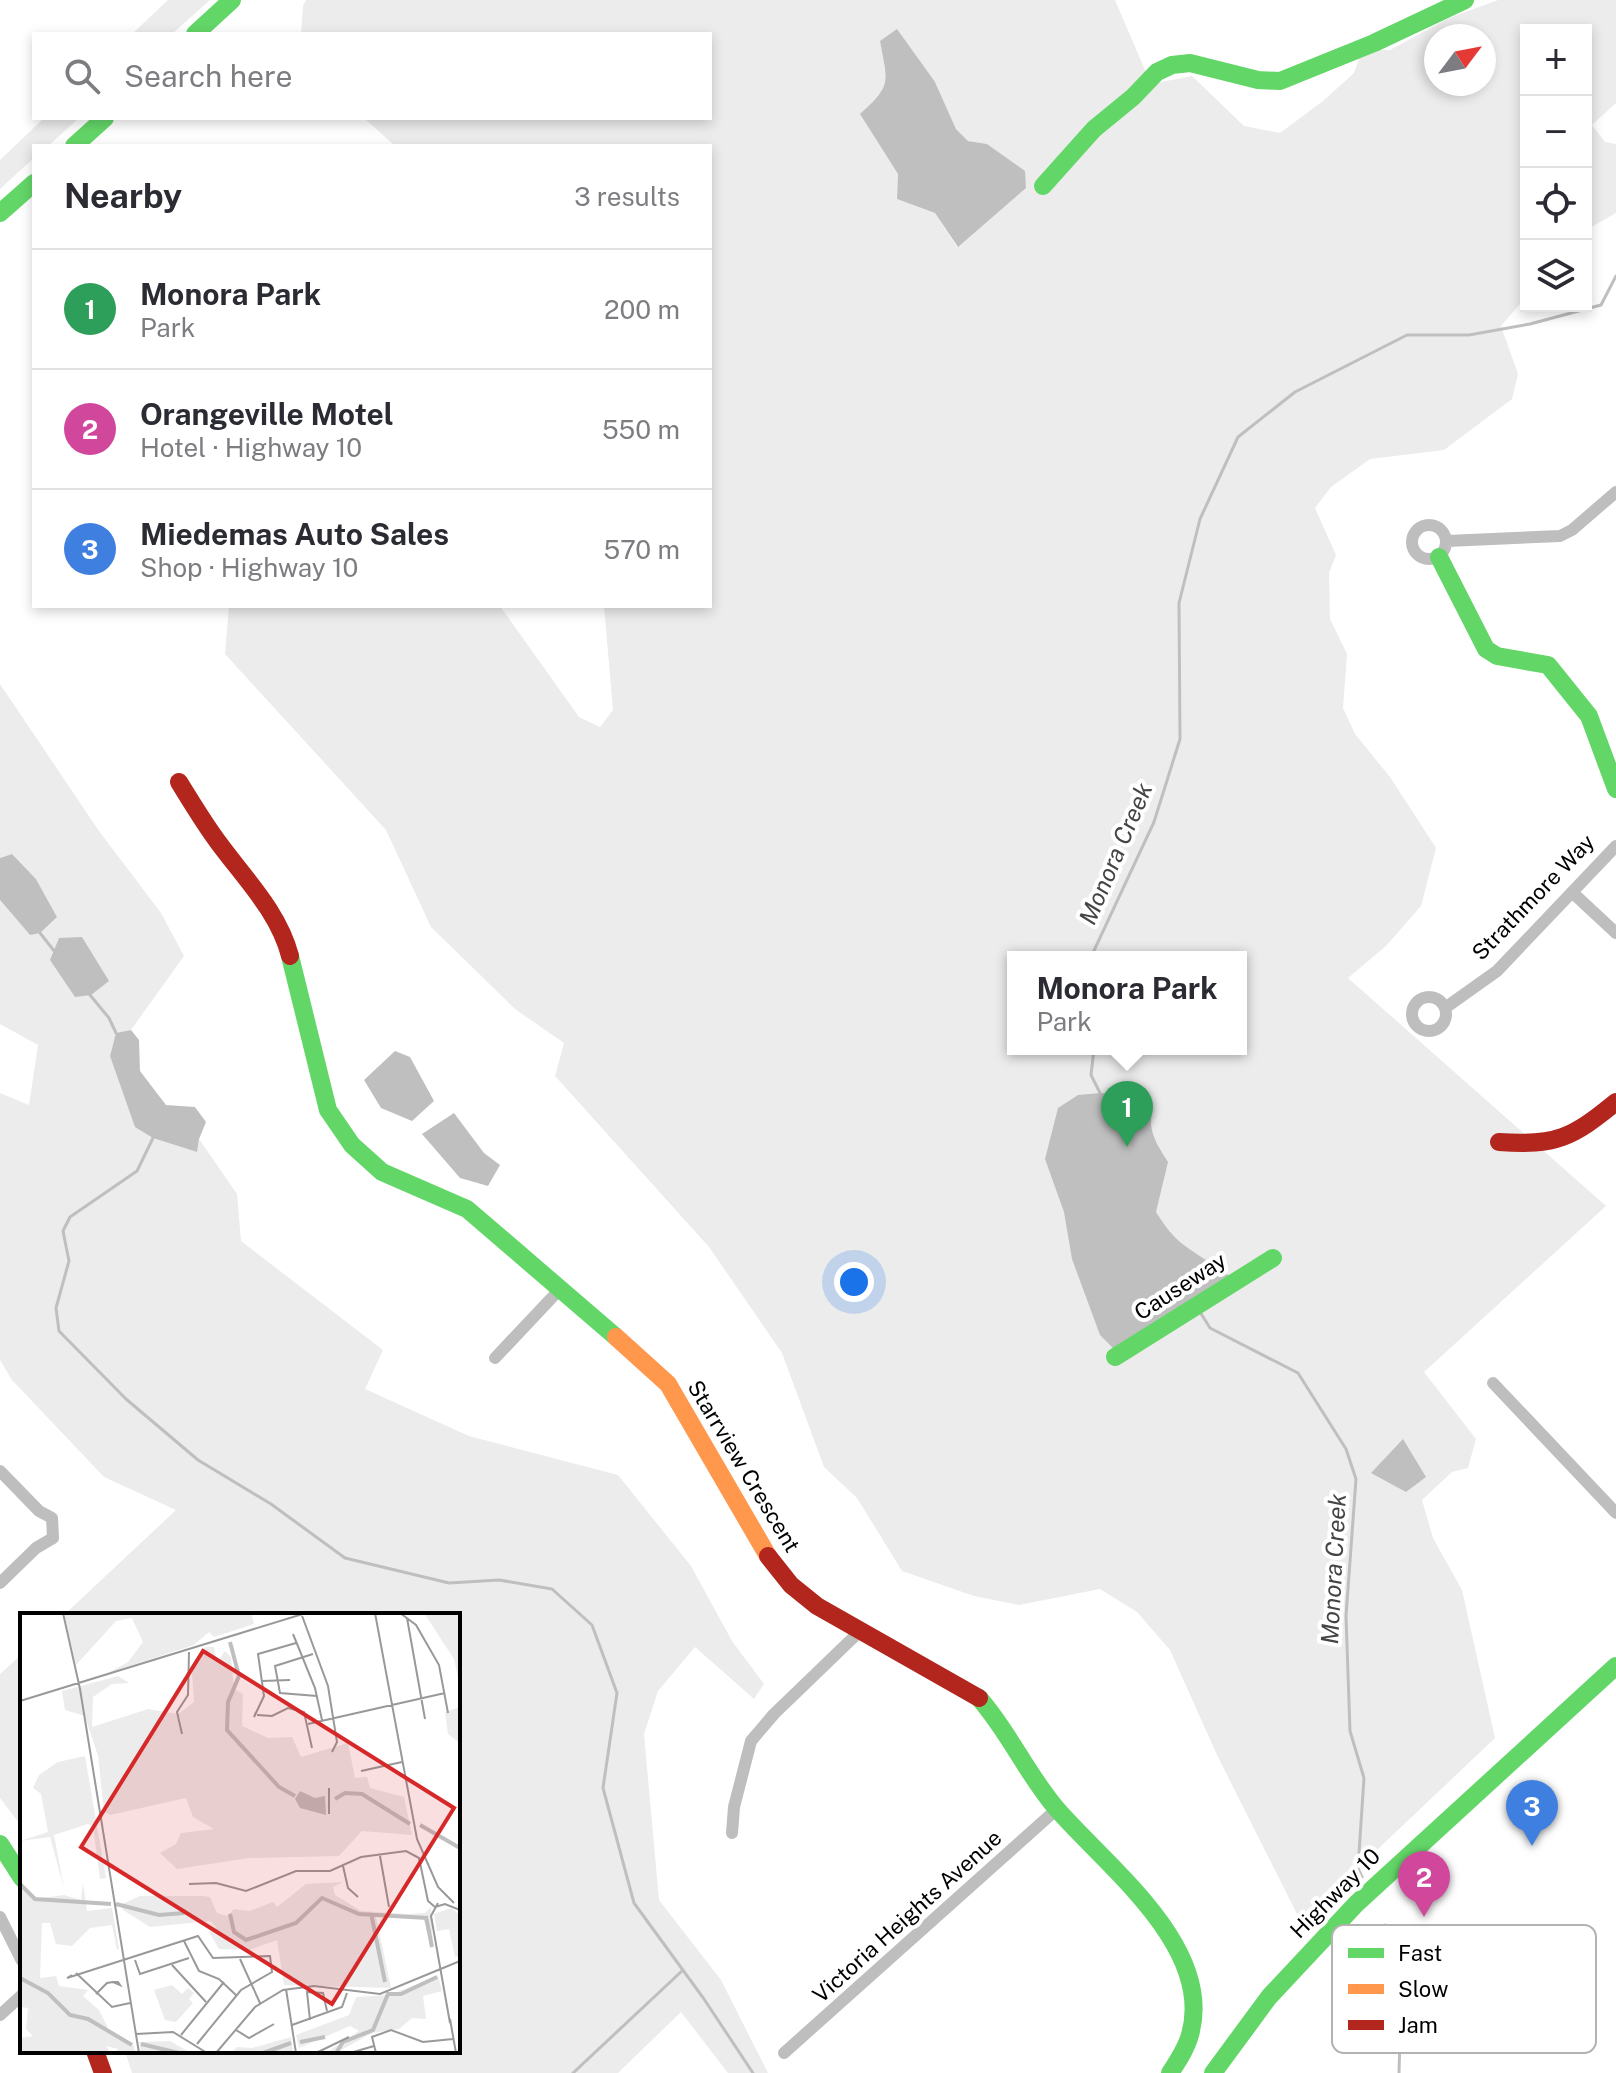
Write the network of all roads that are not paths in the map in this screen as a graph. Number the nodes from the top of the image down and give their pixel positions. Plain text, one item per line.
1 (232, 0) edge
2 (1465, 0) edge
3 (197, 32) edge
4 (103, 120) edge
5 (76, 144) edge
6 (32, 185) edge
7 (1043, 186) dead end
8 (0, 213) edge
9 (1616, 492) edge
10 (1443, 549) joint
11 (179, 782) dead end
12 (1616, 789) edge
13 (1616, 846) edge
14 (1573, 893) junction
15 (1616, 933) edge
16 (1445, 1008) dead end
17 (1616, 1102) edge
18 (1499, 1142) dead end
19 (1273, 1258) dead end
20 (561, 1288) junction
21 (1115, 1357) dead end
22 (495, 1358) dead end
23 (1493, 1383) dead end
24 (0, 1471) edge
25 (1616, 1513) edge
26 (0, 1583) edge
27 (859, 1632) junction
28 (1616, 1666) edge
29 (1057, 1809) junction
30 (732, 1833) dead end
31 (0, 1844) edge
32 (20, 1875) edge
33 (0, 1917) edge
34 (1336, 1925) edge
35 (1332, 1929) edge
36 (20, 1957) edge
37 (20, 1997) edge
38 (0, 2015) edge
39 (96, 2053) edge
40 (784, 2053) dead end
41 (103, 2073) edge
42 (1170, 2073) edge
43 (1213, 2073) edge

1 - 3 main road
2 - 7 main road
4 - 5 main road
6 - 8 main road
9 - 10 street
10 - 12 main road
11 - 20 main road, Starrview Crescent
13 - 14 street, Strathmore Way
14 - 15 street
14 - 16 street, Strathmore Way
17 - 18 main road
19 - 21 main road, Causeway
20 - 22 street
20 - 27 main road, Starrview Crescent
23 - 25 street
24 - 26 street
27 - 29 main road, Starrview Crescent
27 - 30 street
28 - 34 main road, Highway 10
29 - 40 street, Victoria Heights Avenue
29 - 42 main road, Starrview Crescent
31 - 32 main road
33 - 36 street
35 - 43 main road, Highway 10
37 - 38 street
39 - 41 main road

